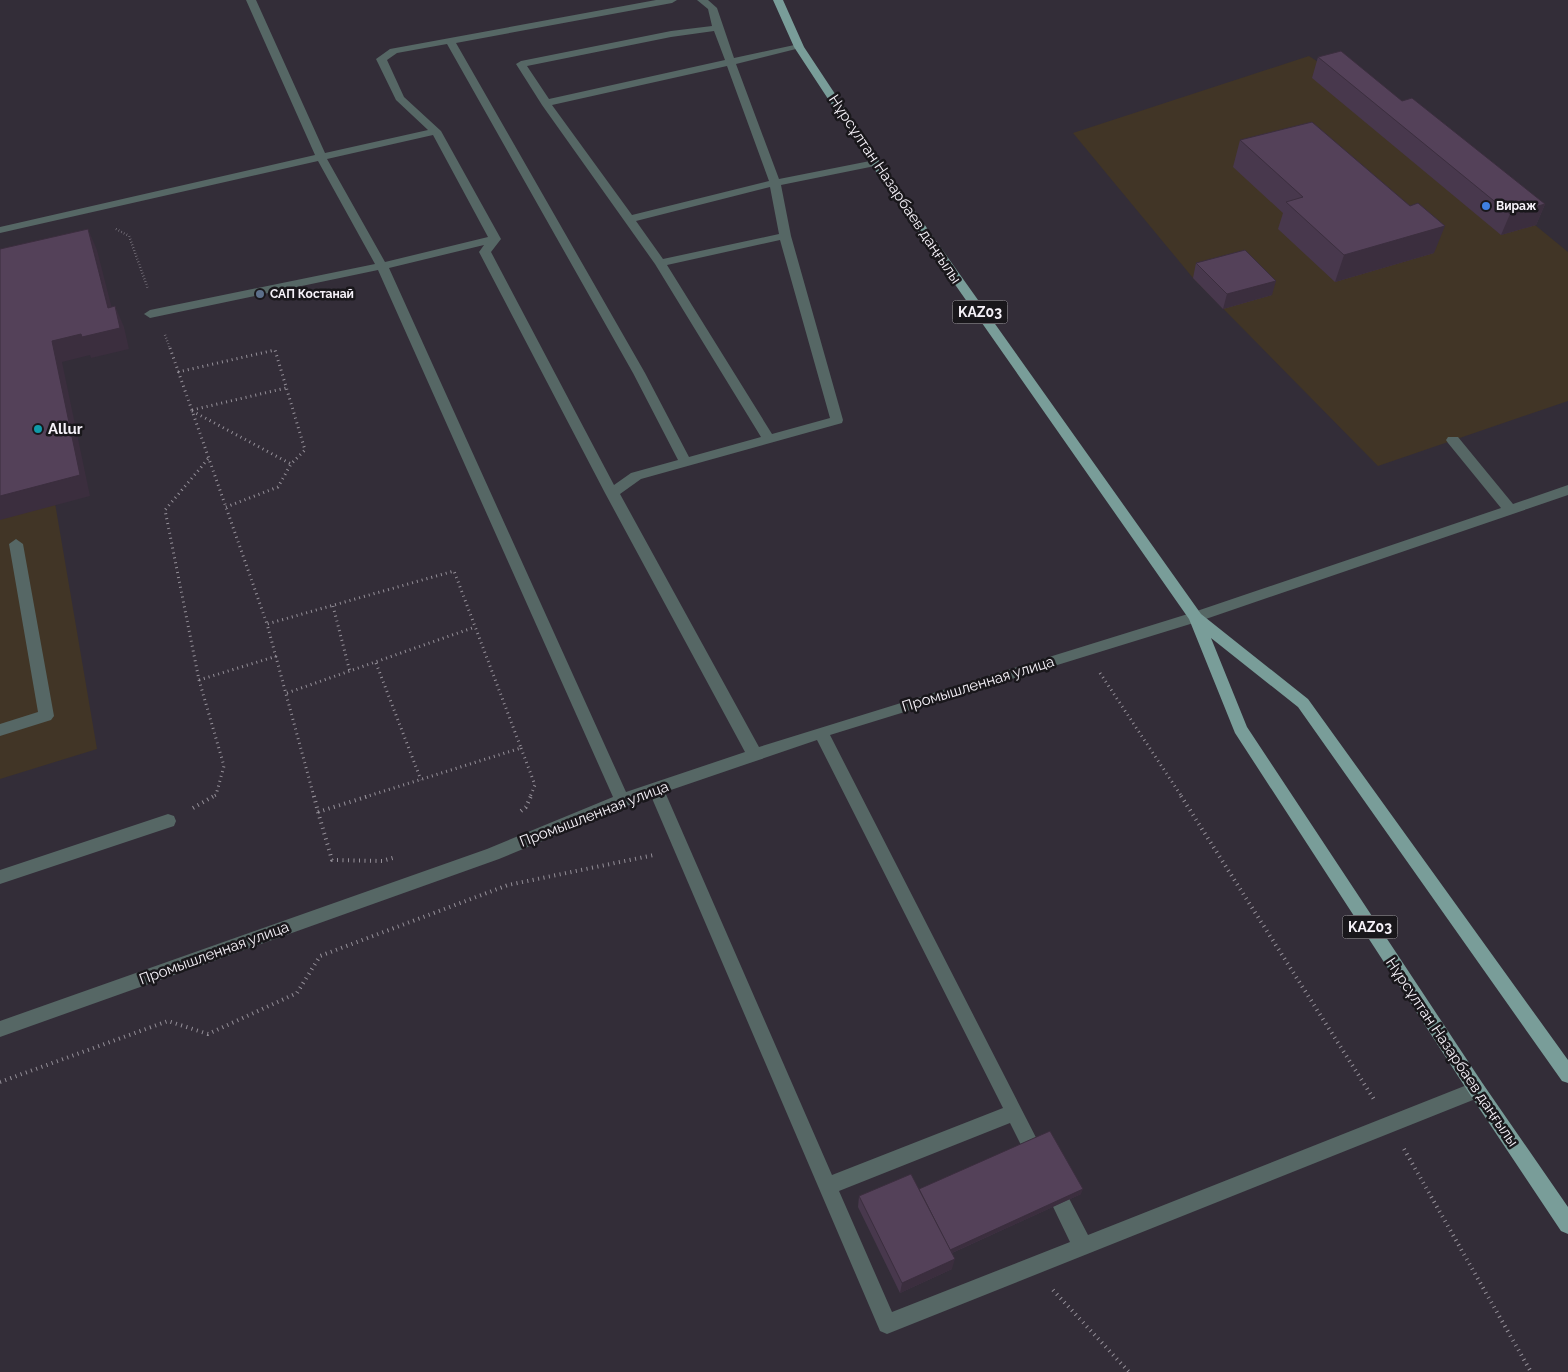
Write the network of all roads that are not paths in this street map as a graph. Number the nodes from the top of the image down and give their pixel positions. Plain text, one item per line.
1 (251, 0) edge
2 (672, 0) edge
3 (702, 0) edge
4 (778, 0) edge
5 (718, 28) junction
6 (449, 40) junction
7 (799, 47) junction
8 (730, 61) junction
9 (546, 103) junction
10 (436, 131) junction
11 (321, 157) junction
12 (875, 163) junction
13 (775, 183) junction
14 (629, 219) junction
15 (0, 230) edge
16 (785, 236) junction
17 (495, 239) junction
18 (660, 263) junction
19 (382, 266) junction
20 (153, 313) road end
21 (769, 439) junction
22 (1453, 440) dead end
23 (685, 462) junction
24 (1568, 490) edge
25 (612, 493) junction
26 (1511, 511) junction
27 (16, 544) dead end
28 (1195, 617) junction
29 (0, 730) edge
30 (821, 732) junction
31 (755, 755) junction
32 (656, 789) junction
33 (622, 800) junction
34 (168, 821) road end
35 (0, 877) edge
36 (0, 1029) edge
37 (1568, 1074) edge
38 (1477, 1090) junction
39 (1015, 1112) junction
40 (829, 1186) junction
41 (1568, 1224) edge
42 (1083, 1246) junction

1 - 11 street
2 - 6 street
3 - 5 street
4 - 7 main road, Нұрсұлтан Назарбаев даңғылы / KАZ03
5 - 8 street
5 - 9 street
6 - 10 street
6 - 23 street
7 - 8 street
7 - 12 main road, Нұрсұлтан Назарбаев даңғылы / KАZ03
8 - 9 street
8 - 13 street
9 - 14 street
10 - 11 street
10 - 17 street
11 - 15 street
11 - 19 street
12 - 13 street
12 - 28 main road, Нұрсұлтан Назарбаев даңғылы / KАZ03
13 - 14 street
13 - 16 street
14 - 18 street
16 - 18 street
16 - 21 street
17 - 19 street
17 - 25 street
18 - 21 street
19 - 20 street
19 - 33 street
21 - 23 street
22 - 26 street
23 - 25 street
24 - 26 street, Промышленная улица
25 - 31 street
26 - 28 street, Промышленная улица
27 - 29 street
28 - 30 street, Промышленная улица
28 - 37 main road, Нұрсұлтан Назарбаев даңғылы / KАZ03
28 - 38 main road, Нұрсұлтан Назарбаев даңғылы / KАZ03
30 - 31 street, Промышленная улица
30 - 39 street
31 - 32 street, Промышленная улица
32 - 33 street, Промышленная улица
32 - 40 street
33 - 36 street, Промышленная улица
34 - 35 street
38 - 41 main road, Нұрсұлтан Назарбаев даңғылы / KАZ03
38 - 42 street
39 - 40 street
39 - 42 street
40 - 42 street

